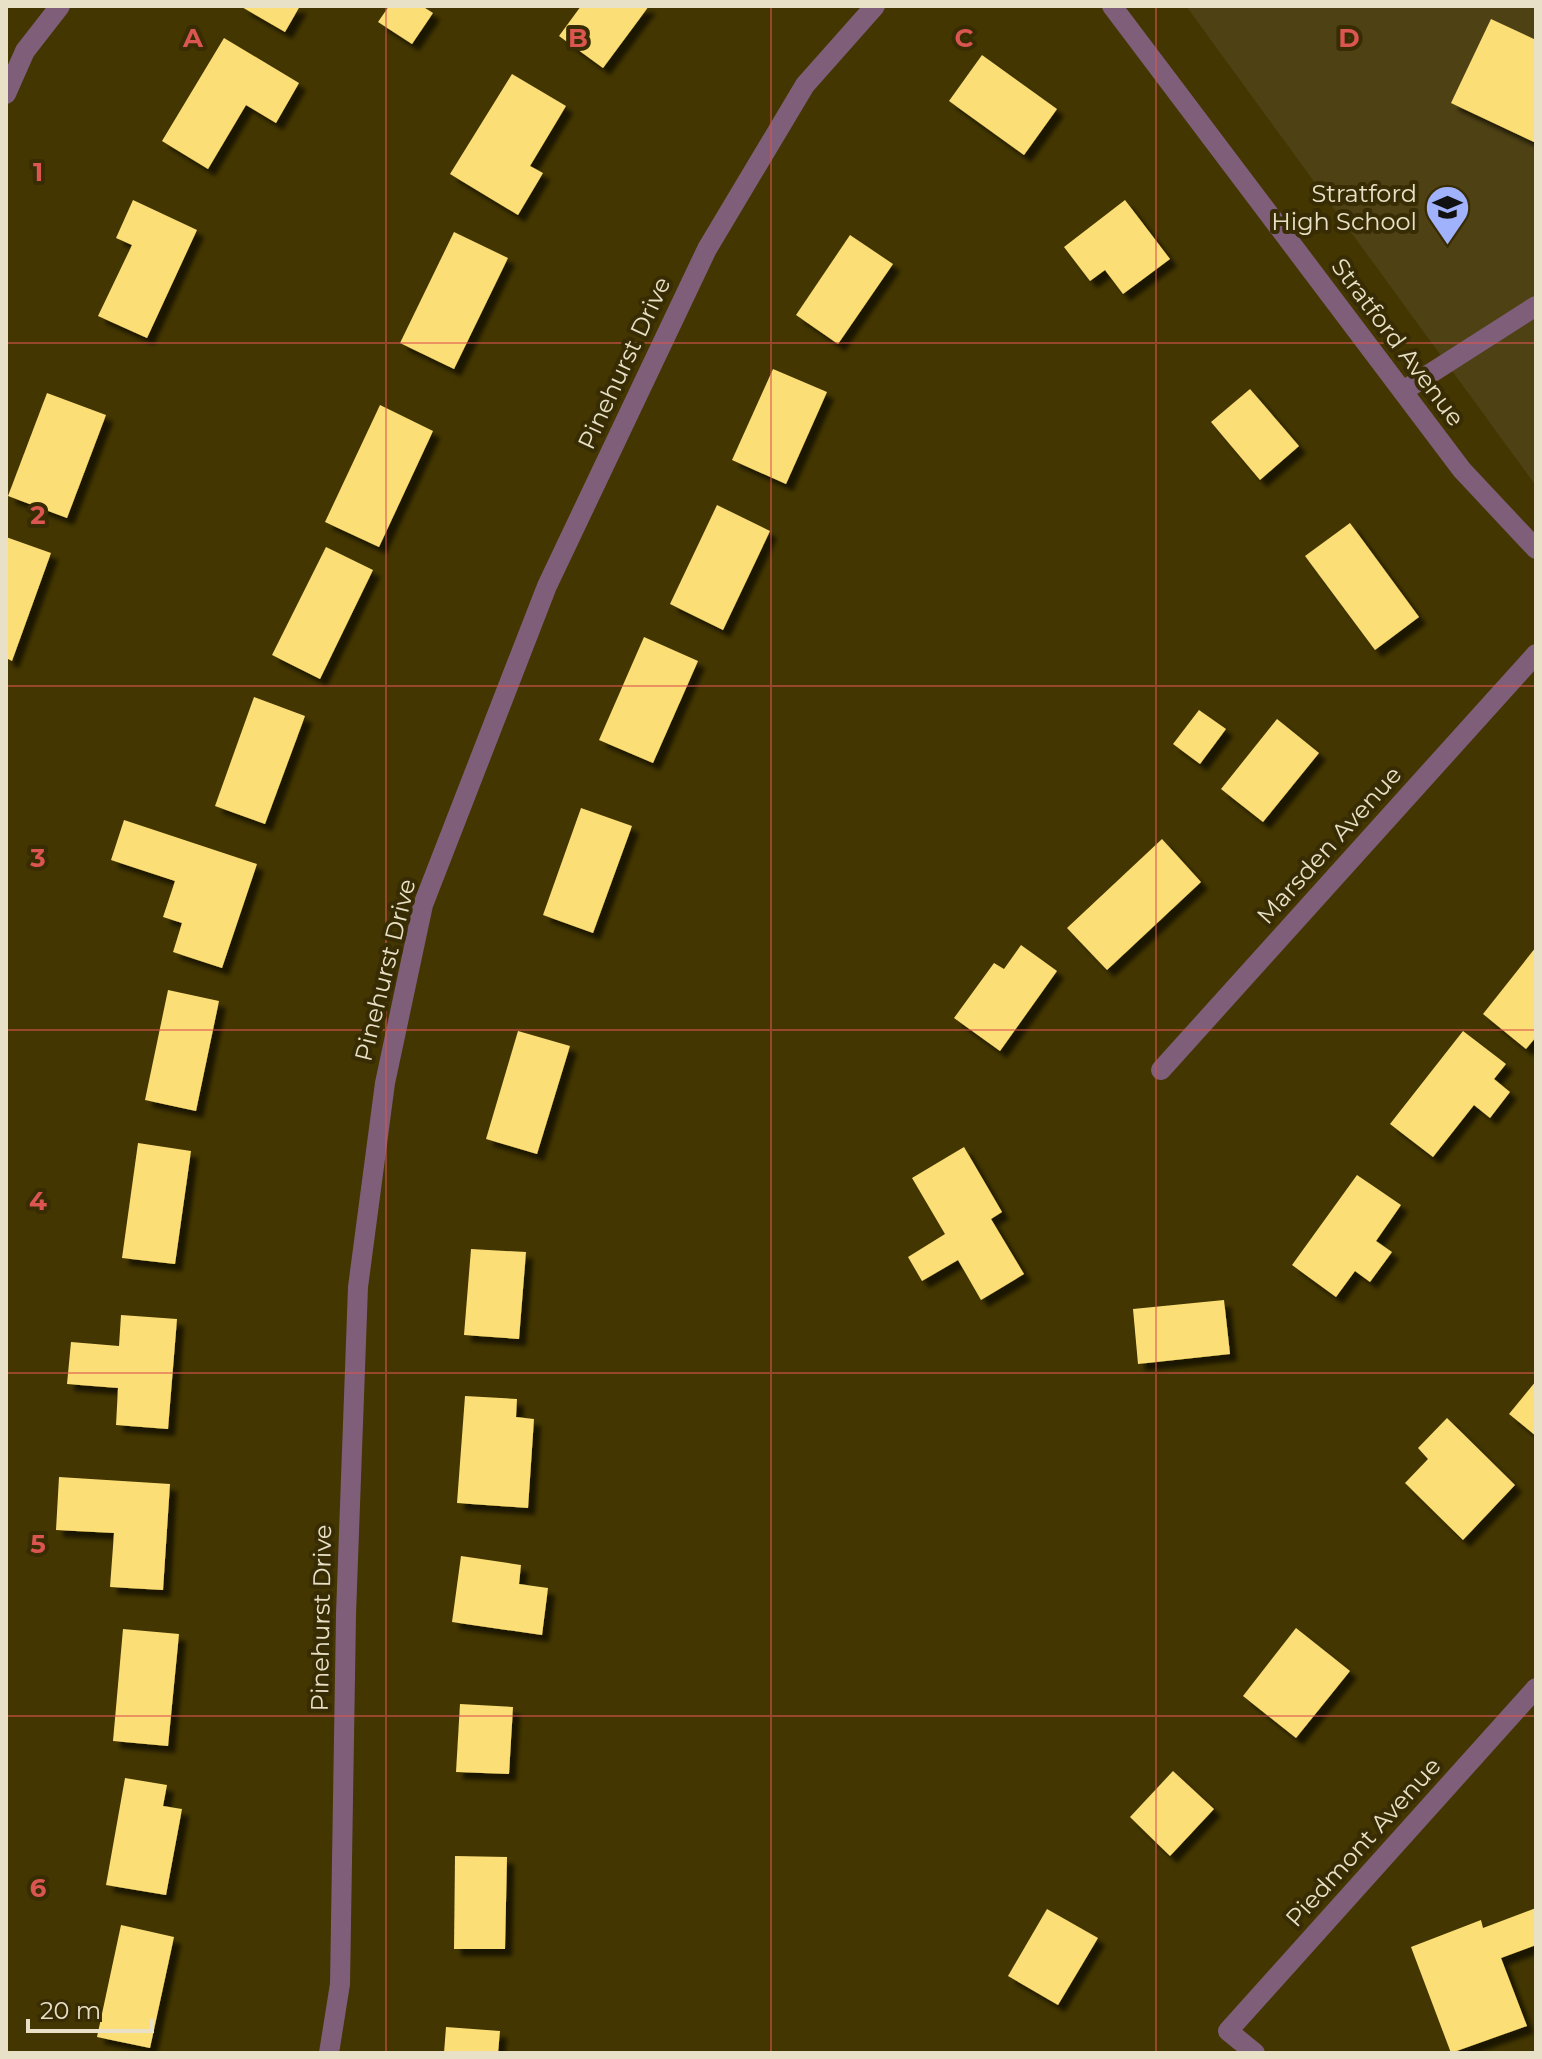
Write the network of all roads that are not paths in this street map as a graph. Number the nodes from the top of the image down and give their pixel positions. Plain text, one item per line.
1 (60, 6) edge
2 (875, 6) edge
3 (1112, 6) edge
4 (6, 94) edge
5 (1536, 306) edge
6 (1403, 391) junction
7 (1536, 549) edge
8 (1536, 654) edge
9 (1161, 1070) dead end
10 (1536, 1688) edge
11 (329, 2053) edge
12 (1255, 2053) edge

1 - 4 street
2 - 11 street, Pinehurst Drive
3 - 6 street, Stratford Avenue
5 - 6 street
6 - 7 street, Stratford Avenue
8 - 9 street, Marsden Avenue
10 - 12 street, Piedmont Avenue

